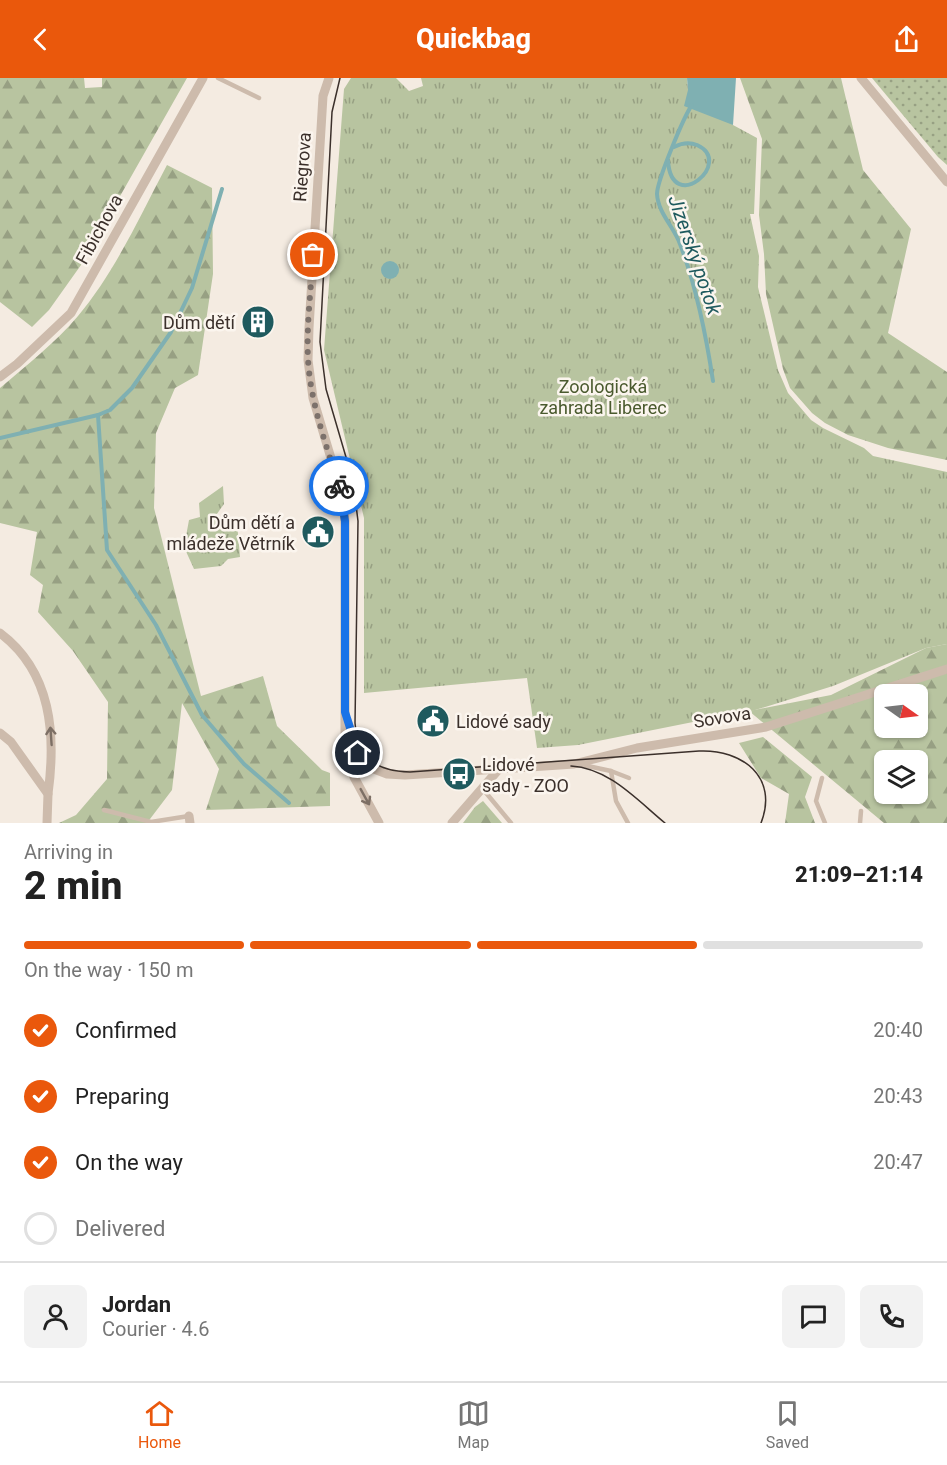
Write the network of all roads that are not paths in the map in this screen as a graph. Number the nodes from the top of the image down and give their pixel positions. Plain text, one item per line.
1 (203, 78) edge
2 (218, 78) edge
3 (329, 78) edge
4 (861, 78) edge
5 (259, 98) dead end
6 (947, 182) edge
7 (0, 377) edge
8 (0, 633) edge
9 (947, 669) edge
10 (345, 712) junction
11 (0, 733) edge
12 (574, 764) junction
13 (498, 770) junction
14 (611, 771) junction
15 (629, 778) dead end
16 (822, 778) dead end
17 (483, 788) junction
18 (48, 794) junction
19 (104, 810) dead end
20 (861, 811) dead end
21 (189, 820) edge
22 (47, 823) edge
23 (379, 823) edge
24 (452, 823) edge
25 (511, 823) edge
26 (628, 823) edge
27 (825, 823) edge
28 (860, 823) edge

1 - 7 street, Fibichova
2 - 5 lane
3 - 10 street, Riegrova
4 - 6 street
18 -> 8 street
9 - 12 street, Sovova
10 - 13 street
10 -> 23 street, Riegrova
11 - 18 street
12 - 13 street, Sovova
12 - 14 lane
13 - 17 street
14 - 15 lane
14 - 26 lane
16 - 27 lane
17 - 24 street
17 - 25 lane
18 - 22 street
19 - 21 lane
20 - 28 lane

